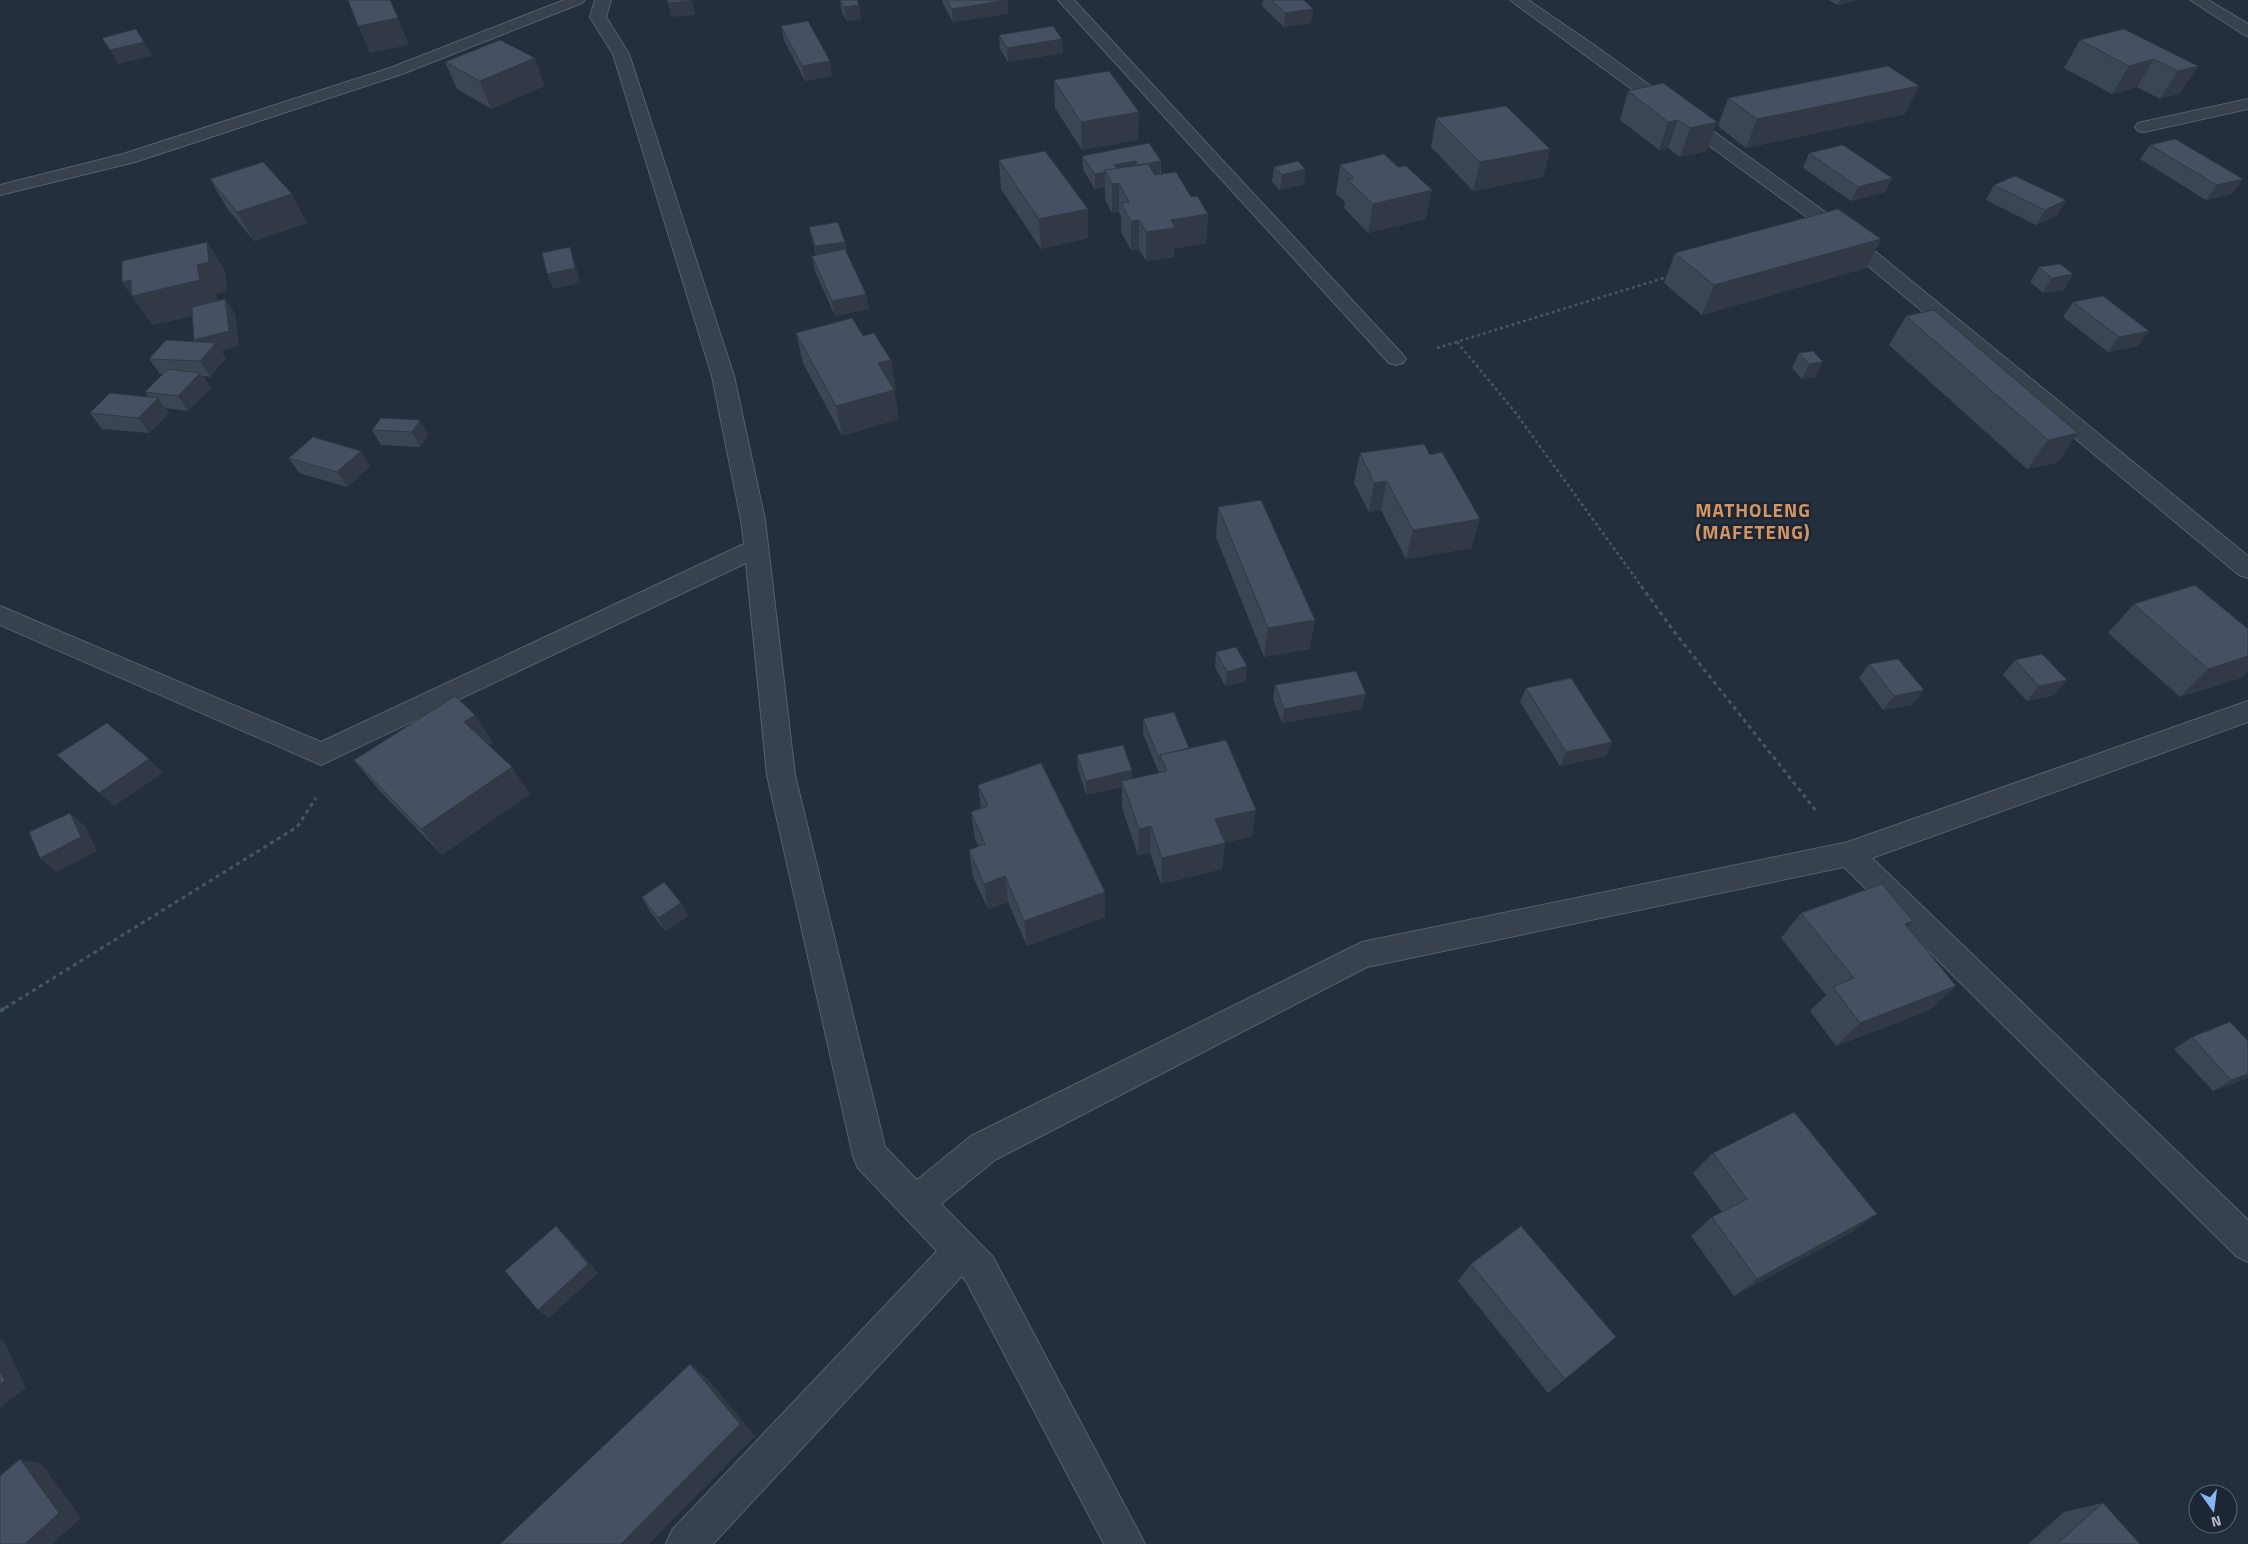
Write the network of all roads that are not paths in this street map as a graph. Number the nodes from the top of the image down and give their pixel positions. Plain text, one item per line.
1 (577, 0) edge
2 (603, 0) edge
3 (1066, 0) edge
4 (1518, 0) edge
5 (2198, 0) edge
6 (2248, 31) edge
7 (2248, 104) edge
8 (2144, 126) dead end
9 (0, 190) edge
10 (1396, 359) road end
11 (756, 548) junction
12 (2248, 569) edge
13 (0, 615) edge
14 (2248, 710) edge
15 (1849, 854) junction
16 (915, 1203) junction
17 (2248, 1244) edge
18 (961, 1251) junction
19 (686, 1544) edge
20 (1125, 1544) edge

1 - 9 street
2 - 11 street
3 - 10 street
4 - 12 street
5 - 6 street
7 - 8 street
11 - 13 street
11 - 16 street
14 - 15 street
15 - 16 street
15 - 17 street
16 - 18 street
18 - 19 street
18 - 20 street

